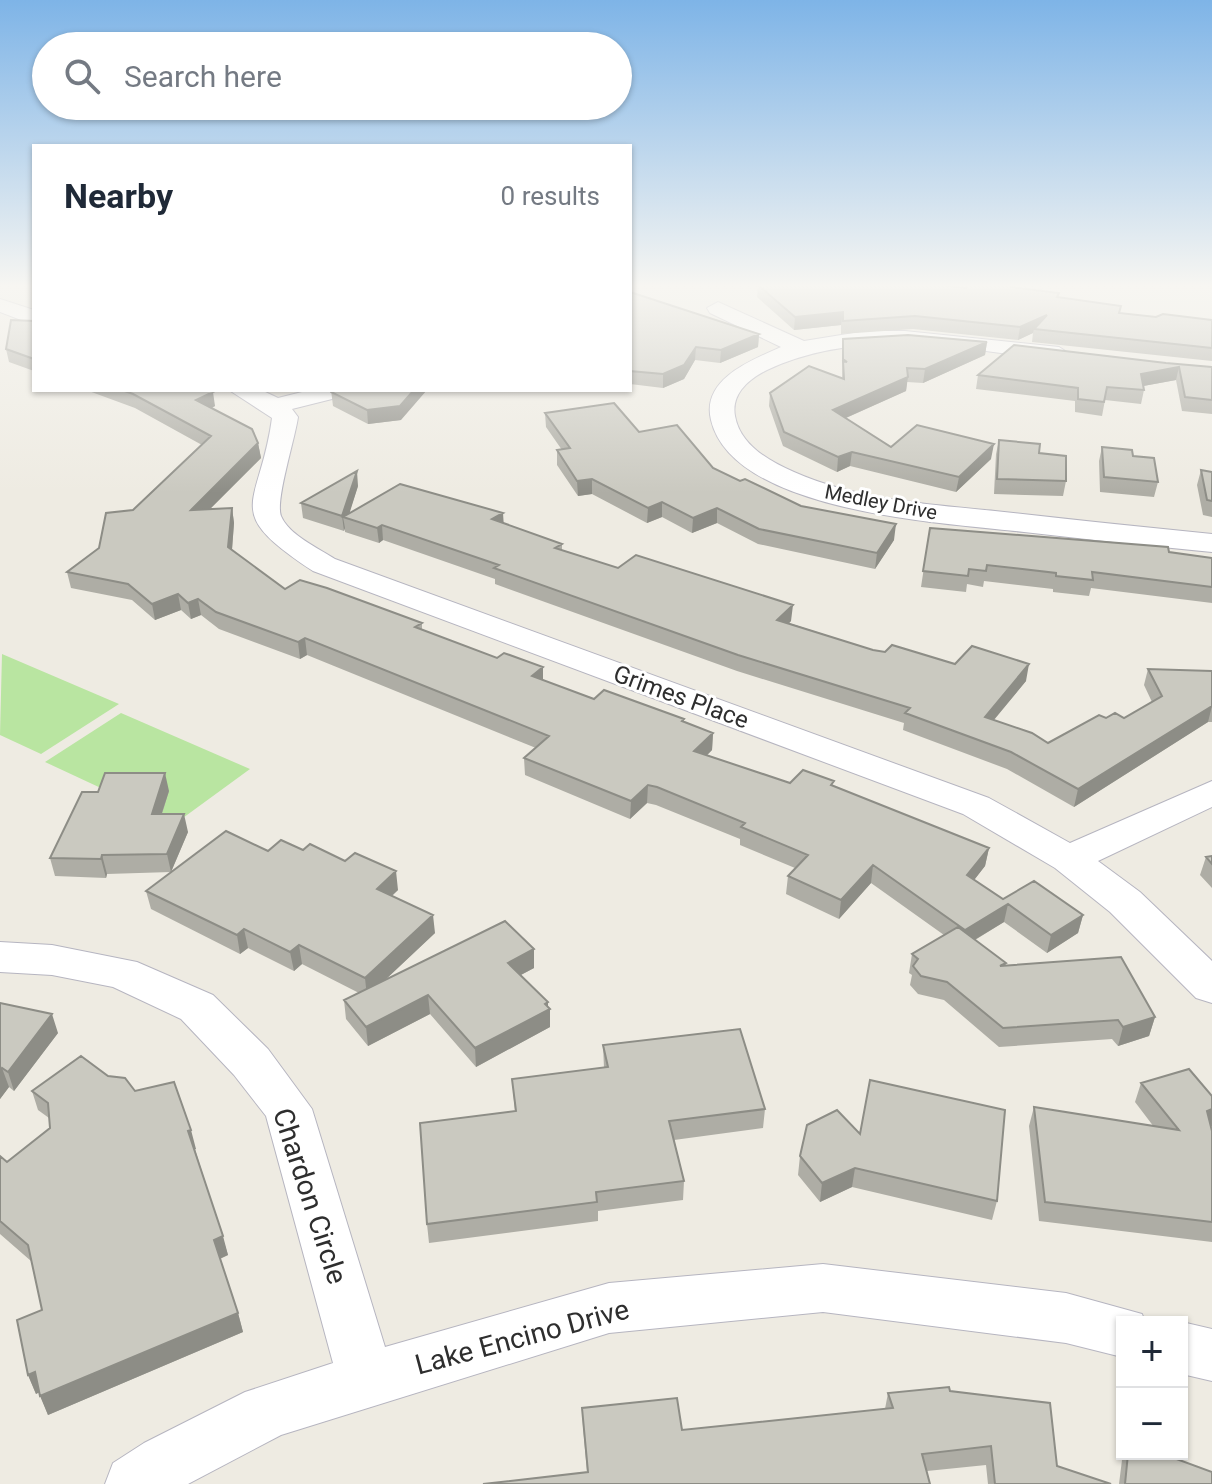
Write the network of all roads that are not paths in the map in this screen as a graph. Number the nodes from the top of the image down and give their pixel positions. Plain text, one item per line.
1 (785, 354) edge
2 (1067, 354) edge
3 (1090, 357) edge
4 (245, 392) edge
5 (331, 392) edge
6 (275, 406) junction
7 (1212, 543) edge
8 (1212, 793) edge
9 (1069, 859) junction
10 (0, 957) edge
11 (1212, 987) edge
12 (1116, 1330) edge
13 (1188, 1349) edge
14 (1212, 1355) edge
15 (366, 1379) junction
16 (135, 1484) edge

1 - 7 street, Medley Drive
2 - 3 street, Medley Drive
4 - 6 street
5 - 6 street
6 - 9 street, Grimes Place
8 - 9 street
9 - 11 street, Grimes Place
10 - 15 street, Chardon Circle
12 - 15 street, Lake Encino Drive
13 - 14 street
15 - 16 street, Lake Encino Drive

